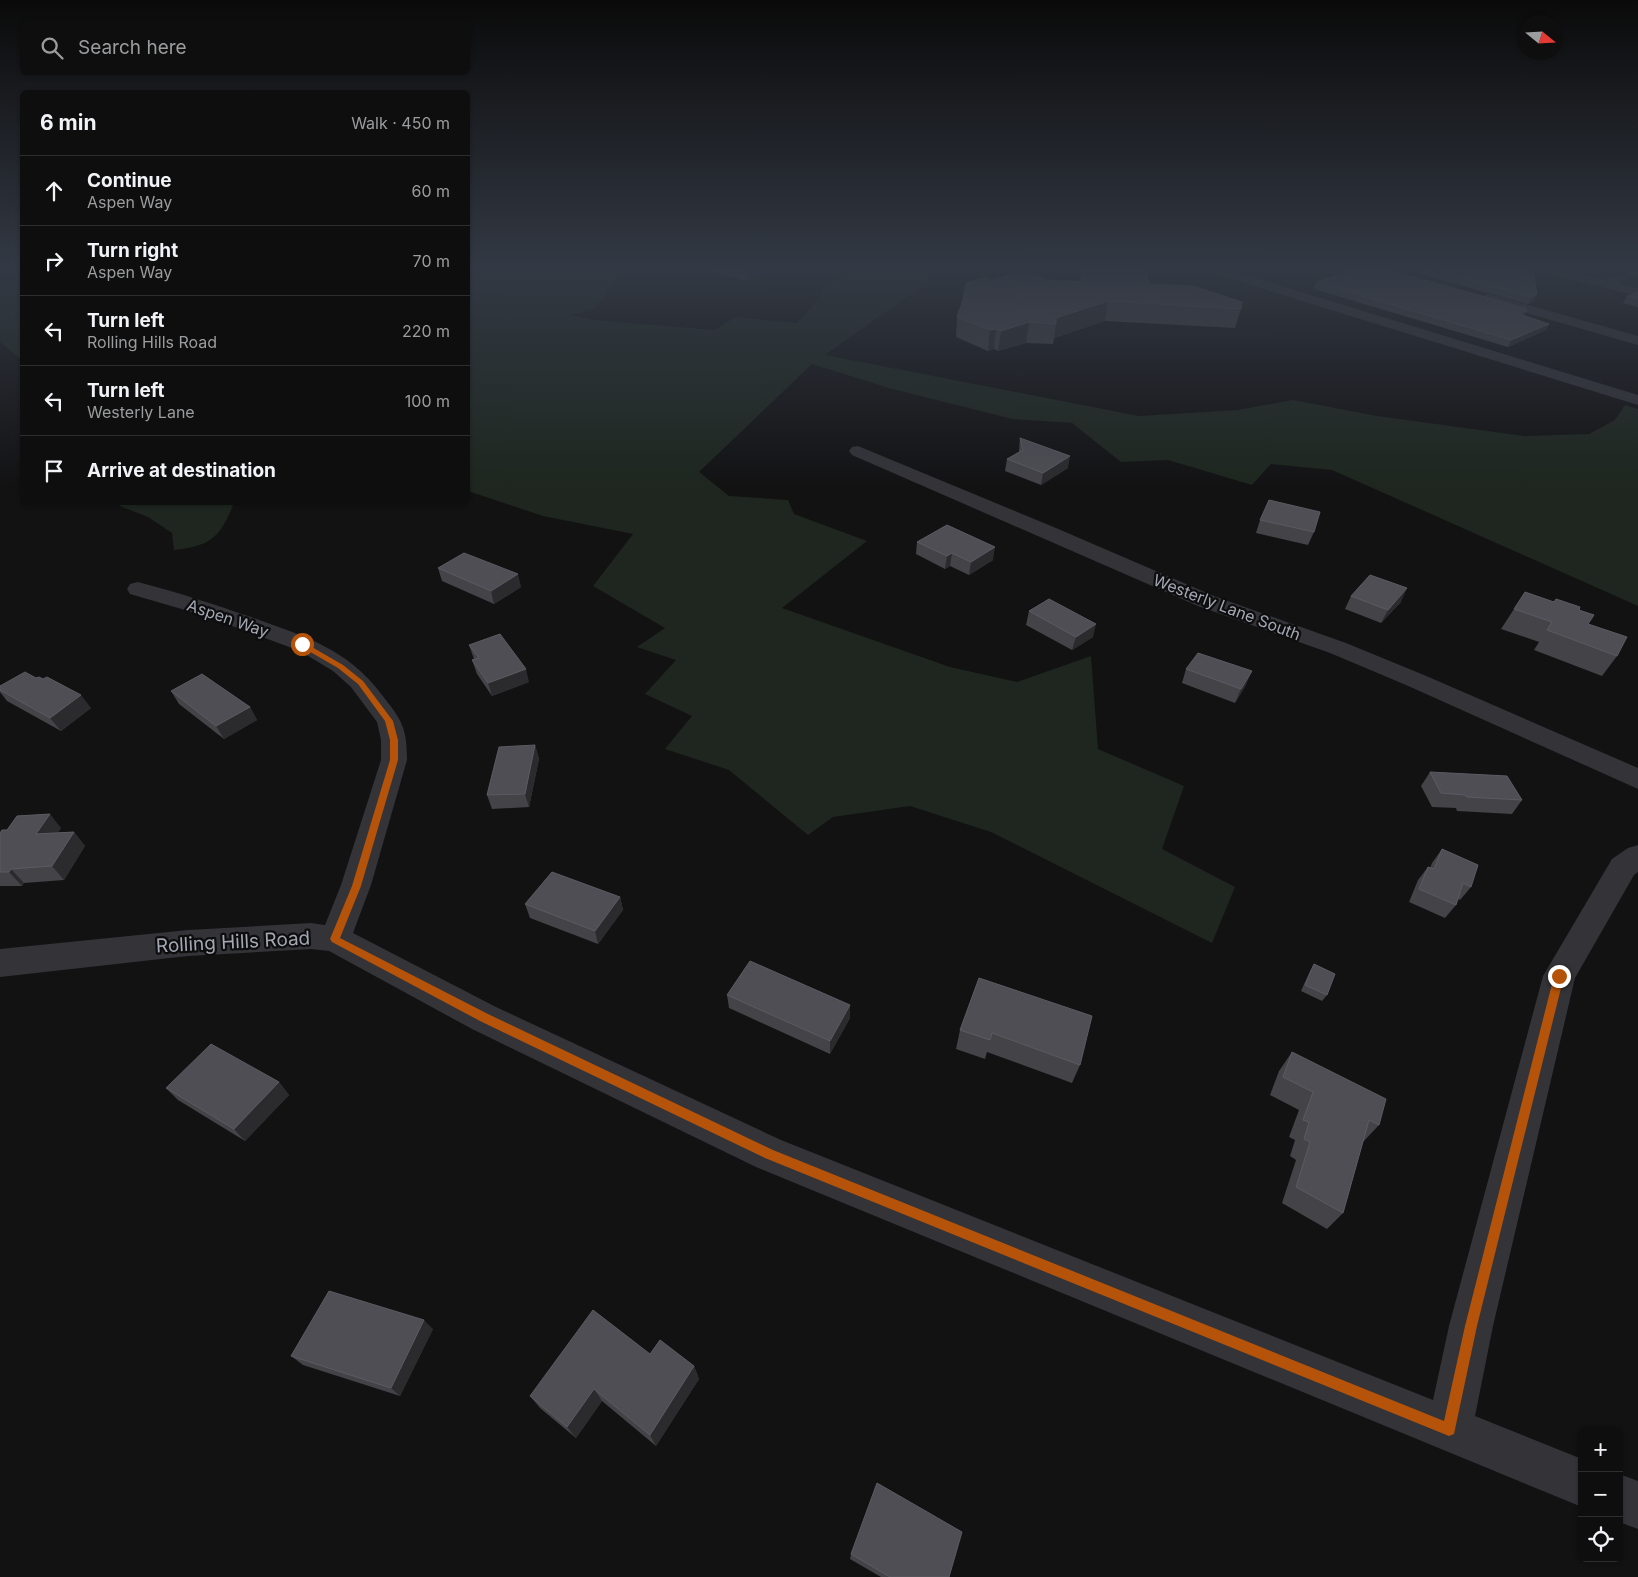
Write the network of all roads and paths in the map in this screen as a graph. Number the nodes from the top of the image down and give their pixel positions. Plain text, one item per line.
1 (1439, 339) edge
2 (1638, 400) edge
3 (858, 451) dead end
4 (138, 589) dead end
5 (1638, 779) edge
6 (1638, 856) edge
7 (335, 939) junction
8 (0, 963) edge
9 (1449, 1430) junction
10 (1578, 1481) edge
11 (1623, 1499) edge
12 (1638, 1505) edge

1 - 2 street
3 - 5 street, Westerly Lane South
4 - 7 street, Aspen Way
6 - 9 street
7 - 8 street, Rolling Hills Road
7 - 9 street, Rolling Hills Road
9 - 10 street, Rolling Hills Road
11 - 12 street

